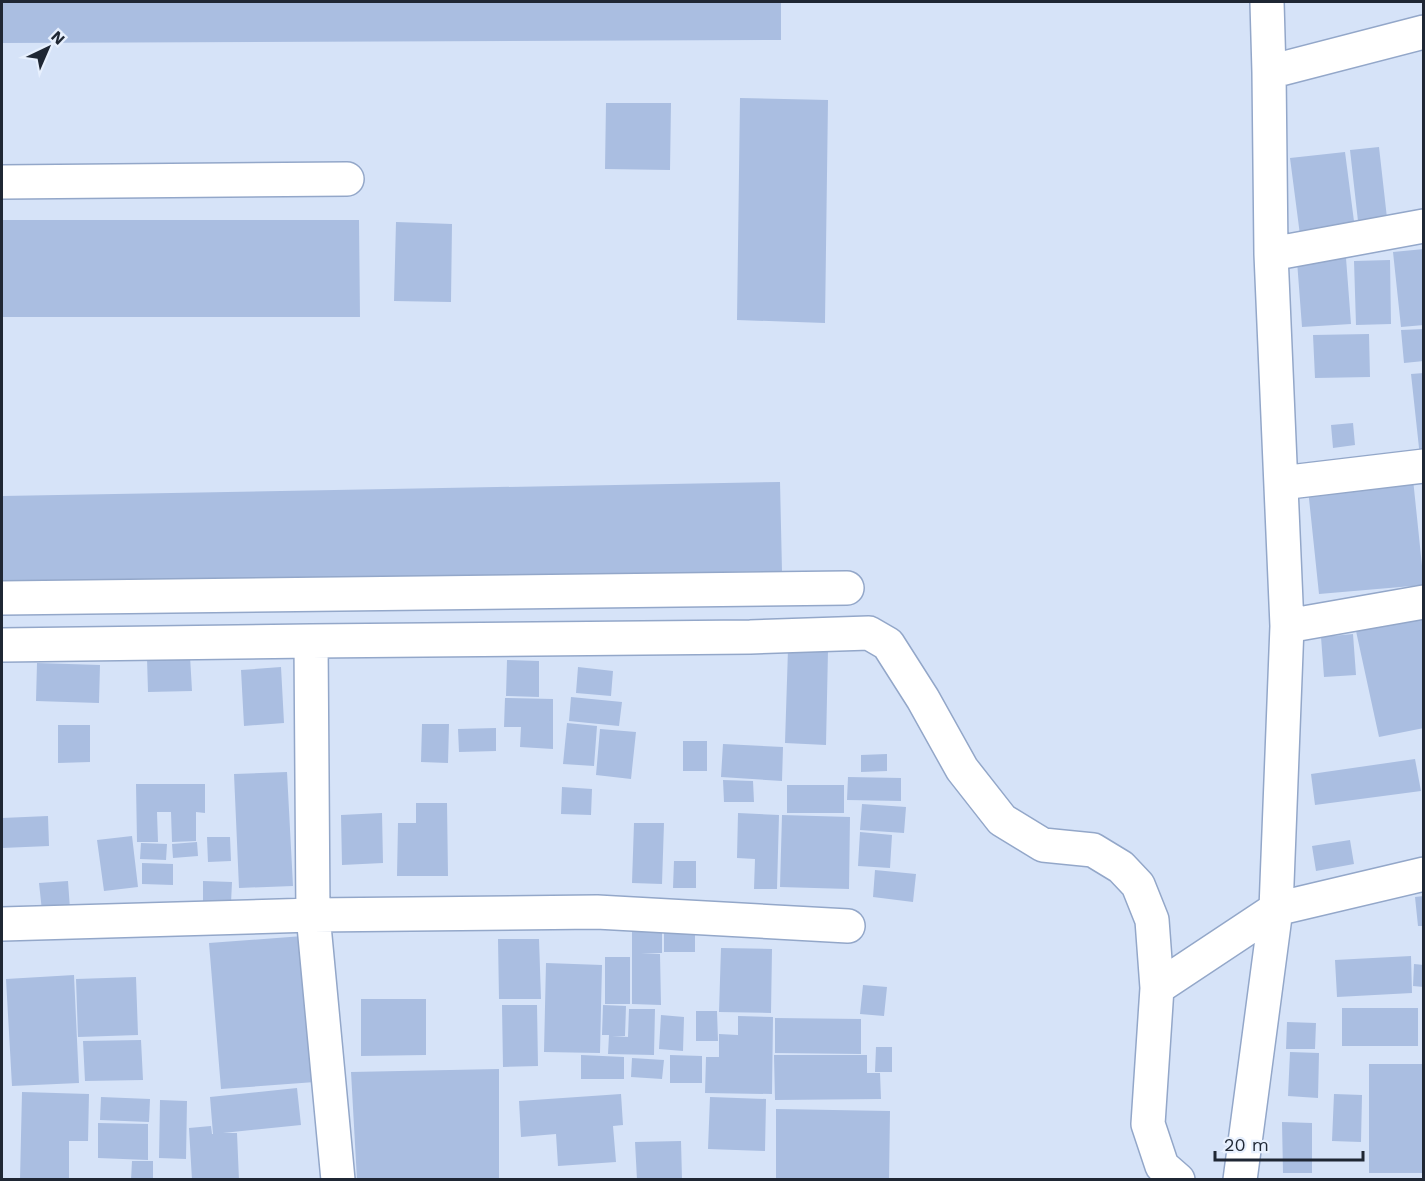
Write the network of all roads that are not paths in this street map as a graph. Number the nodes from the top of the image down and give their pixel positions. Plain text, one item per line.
1 (1267, 2) edge
2 (1424, 32) edge
3 (1269, 72) junction
4 (347, 179) dead end
5 (2, 182) edge
6 (1424, 226) edge
7 (1270, 254) junction
8 (1424, 466) edge
9 (1281, 483) junction
10 (848, 588) dead end
11 (2, 598) edge
12 (1424, 602) edge
13 (1287, 626) junction
14 (311, 641) junction
15 (2, 645) edge
16 (1424, 874) edge
17 (1276, 909) junction
18 (313, 915) junction
19 (2, 924) edge
20 (848, 926) dead end
21 (1157, 988) junction
22 (339, 1179) edge
23 (1178, 1179) edge
24 (1240, 1179) edge

1 - 3 street
2 - 3 street
3 - 7 street
4 - 5 street
6 - 7 street
7 - 9 street
8 - 9 street
9 - 13 street
10 - 11 street
12 - 13 street
13 - 17 street
14 - 15 street
14 - 18 street
14 - 21 street
16 - 17 street
17 - 21 street
17 - 24 street
18 - 19 street
18 - 20 street
18 - 22 street
21 - 23 street

